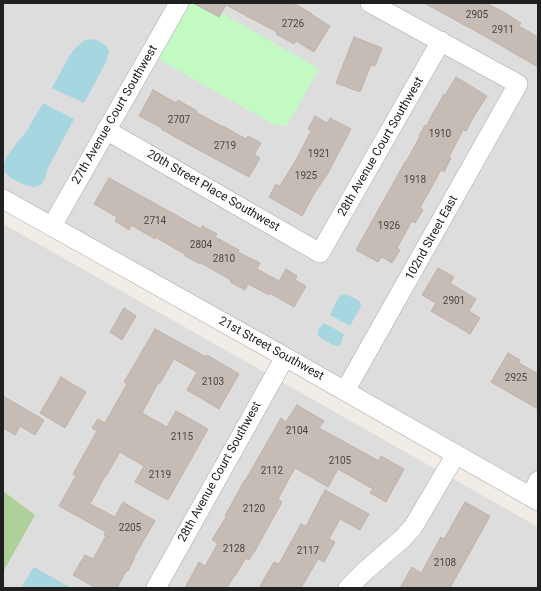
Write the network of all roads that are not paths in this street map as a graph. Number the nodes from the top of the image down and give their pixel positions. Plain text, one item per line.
1 (179, 3) edge
2 (370, 3) edge
3 (441, 42) junction
4 (106, 130) junction
5 (3, 199) edge
6 (52, 226) junction
7 (320, 252) joint
8 (285, 357) junction
9 (345, 391) junction
10 (456, 454) junction
11 (536, 493) edge
12 (156, 588) edge
13 (348, 588) edge

1 - 4 street, 27th Avenue Court Southwest
2 - 3 street
3 - 7 street, 28th Avenue Court Southwest
3 - 9 street, 102nd Street East
4 - 6 street, 27th Avenue Court Southwest
4 - 7 street, 20th Street Place Southwest
5 - 6 street, 21st Street Southwest
6 - 8 street, 21st Street Southwest
8 - 9 street, 21st Street Southwest
8 - 12 street, 28th Avenue Court Southwest
9 - 10 street, 21st Street Southwest
10 - 11 street, 21st Street Southwest
10 - 13 street

